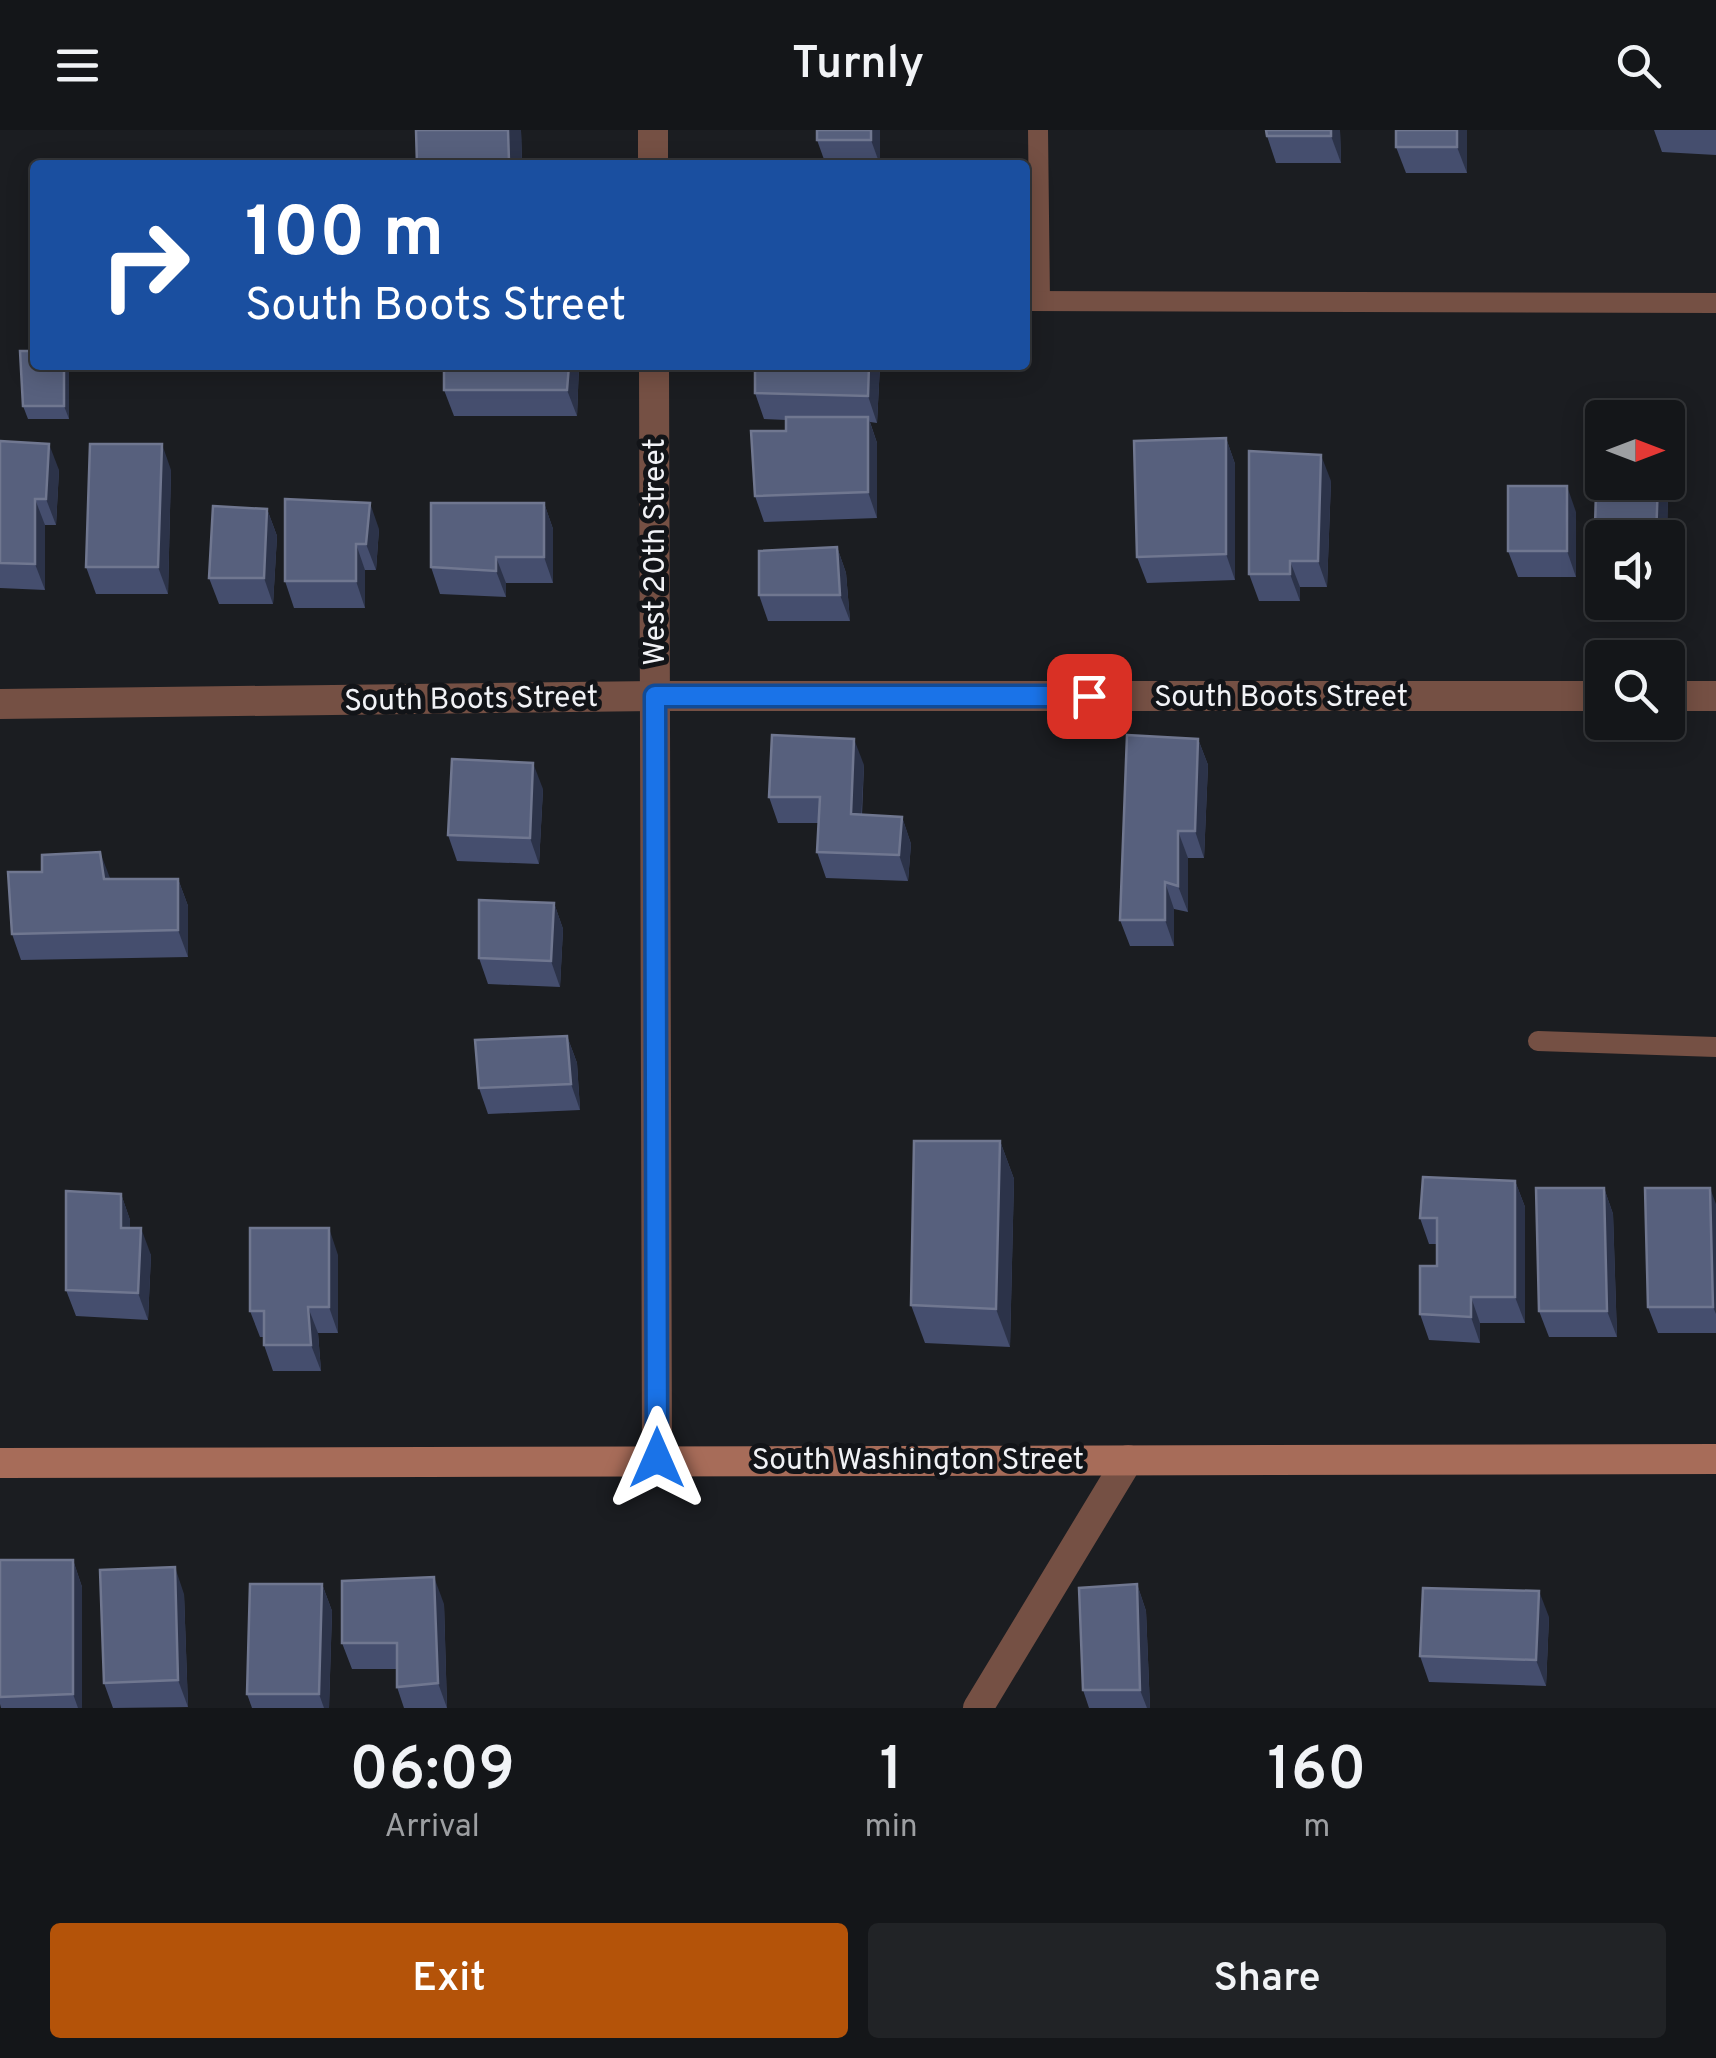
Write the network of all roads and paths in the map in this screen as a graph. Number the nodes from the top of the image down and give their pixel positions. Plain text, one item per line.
1 (653, 130) edge
2 (1038, 130) edge
3 (653, 160) edge
4 (1033, 301) edge
5 (1716, 303) edge
6 (654, 370) edge
7 (655, 696) junction
8 (1585, 696) edge
9 (1685, 696) edge
10 (1716, 696) edge
11 (0, 704) edge
12 (1538, 1041) dead end
13 (1716, 1048) edge
14 (657, 1458) junction
15 (1128, 1460) junction
16 (1716, 1460) edge
17 (0, 1462) edge
18 (978, 1708) edge

1 - 3 street
2 - 4 lane
4 - 5 lane
6 - 7 street, West 20th Street
7 - 8 street, South Boots Street
7 - 11 street, South Boots Street
7 - 14 street, West 20th Street
9 - 10 street
12 - 13 lane
14 - 15 main road, South Washington Street
14 - 17 main road, South Washington Street
15 - 16 main road, South Washington Street
15 - 18 street

